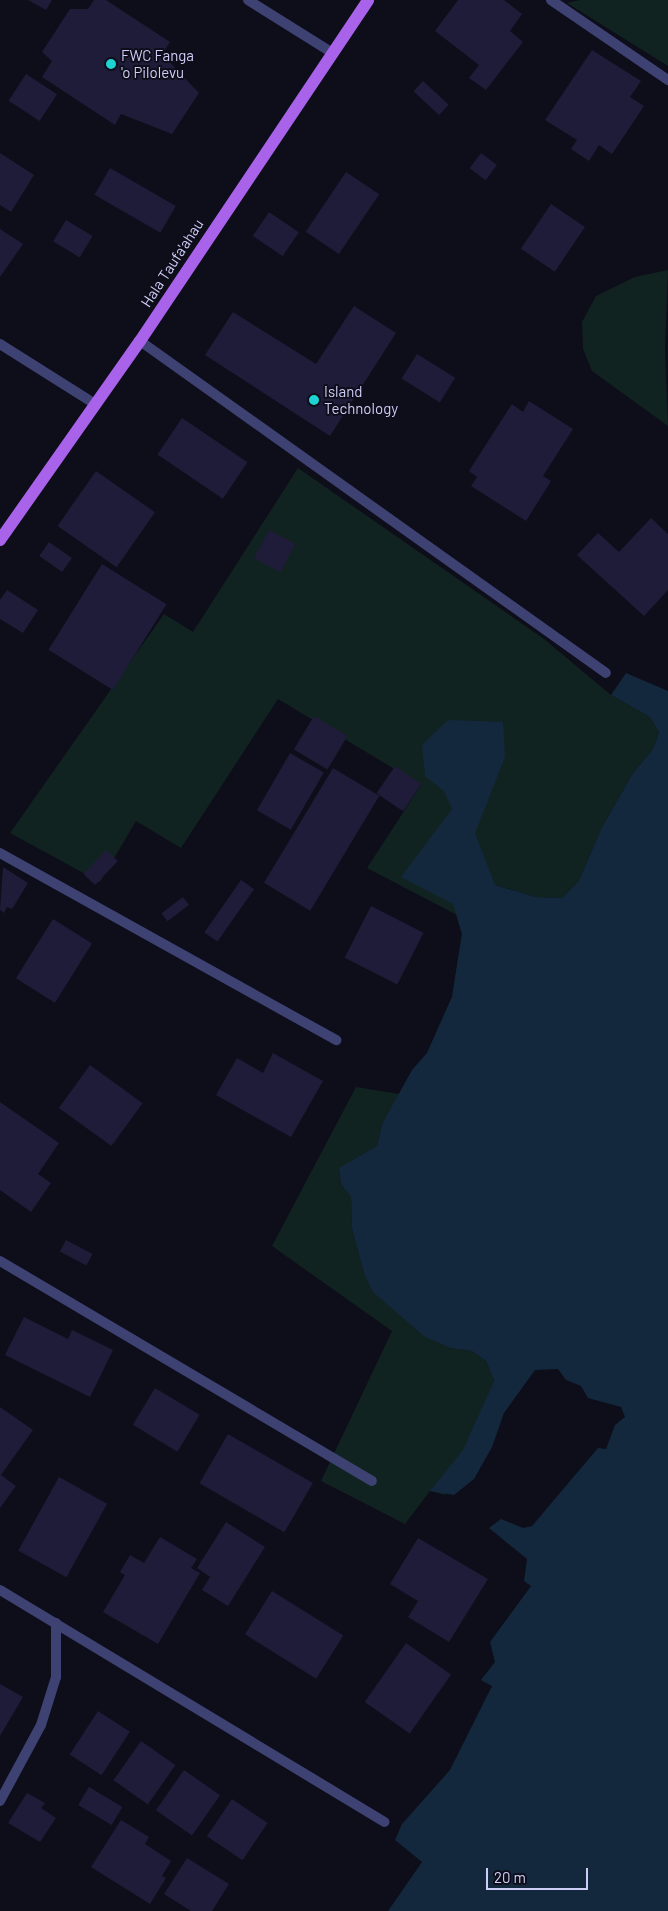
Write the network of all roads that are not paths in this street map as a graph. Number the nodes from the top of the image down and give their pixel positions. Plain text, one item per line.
1 (248, 0) edge
2 (368, 0) edge
3 (551, 0) edge
4 (331, 52) junction
5 (668, 80) edge
6 (140, 341) junction
7 (0, 344) edge
8 (95, 404) junction
9 (0, 540) edge
10 (606, 672) dead end
11 (0, 853) edge
12 (336, 1040) dead end
13 (0, 1261) edge
14 (372, 1480) dead end
15 (0, 1590) edge
16 (56, 1623) junction
17 (0, 1801) edge
18 (384, 1822) dead end

1 - 4 street
2 - 4 main road, Hala Taufa'ahau
3 - 5 street
4 - 6 main road, Hala Taufa'ahau
6 - 8 main road, Hala Taufa'ahau
6 - 10 street
7 - 8 street
8 - 9 main road, Hala Taufa'ahau
11 - 12 street
13 - 14 street
15 - 16 street
16 - 17 street
16 - 18 street

